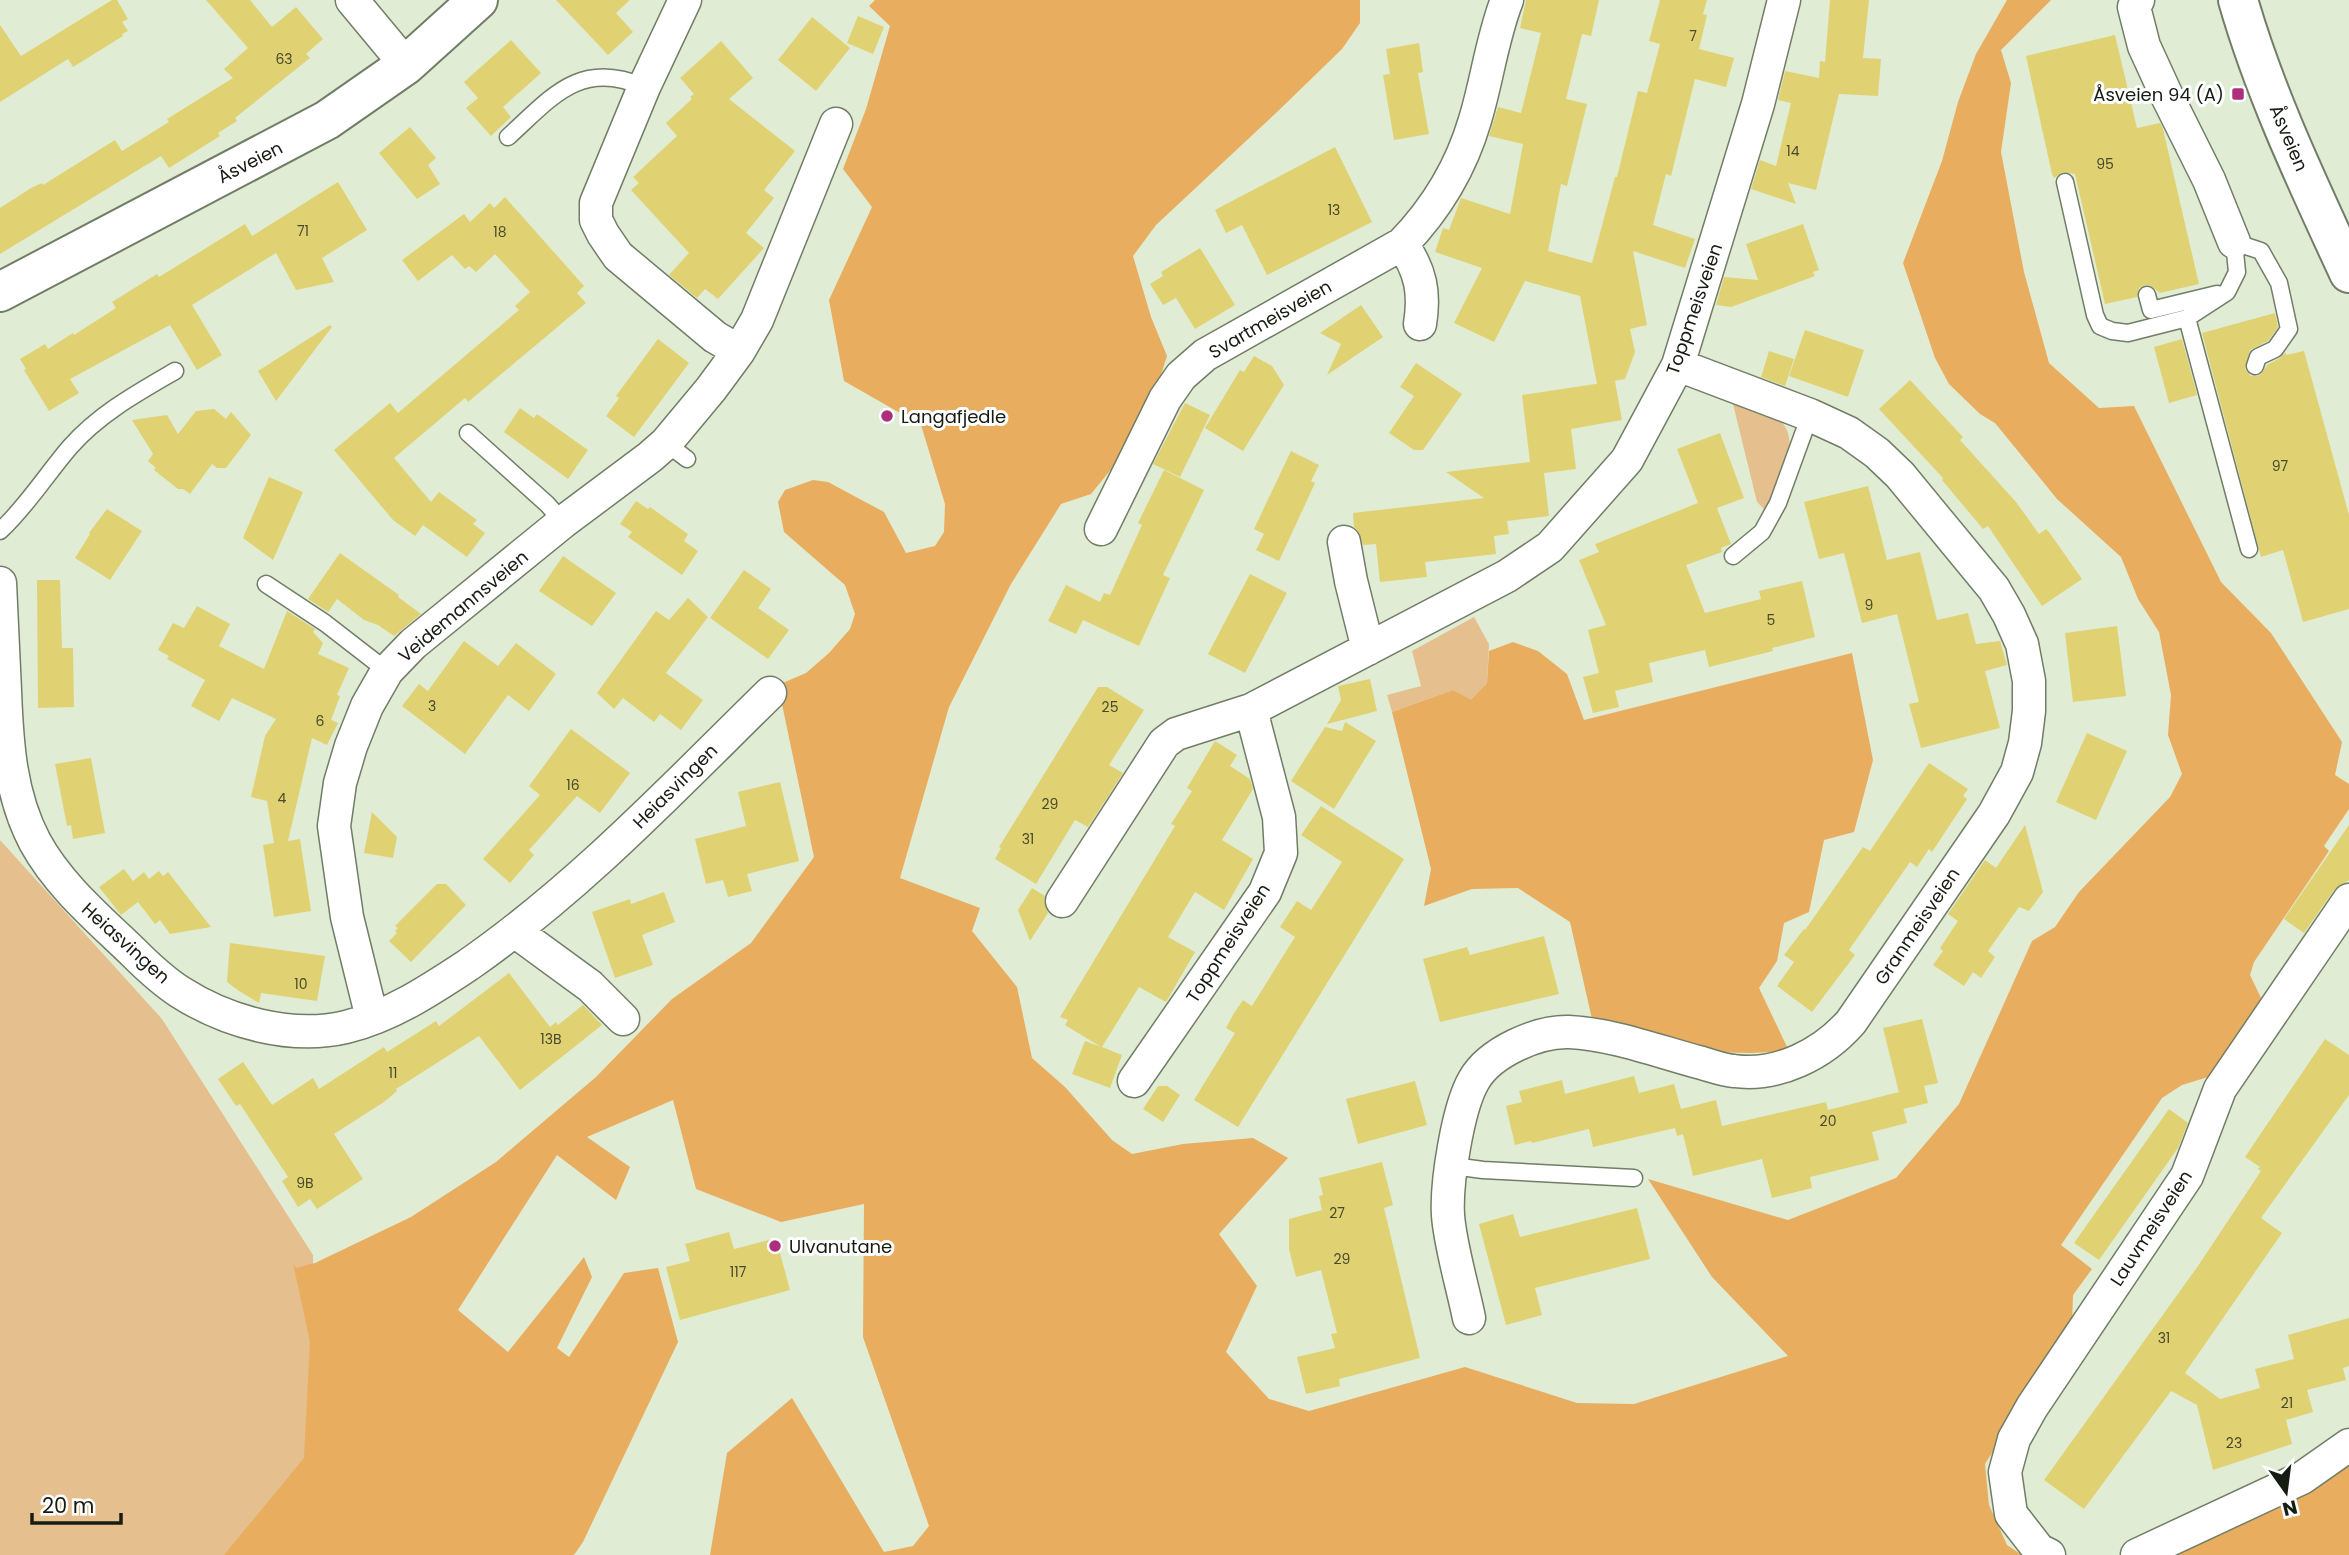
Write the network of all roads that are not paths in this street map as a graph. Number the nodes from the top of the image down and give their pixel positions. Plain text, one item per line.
1 (352, 0) edge
2 (478, 0) edge
3 (685, 0) edge
4 (1507, 0) edge
5 (1784, 0) edge
6 (2138, 0) edge
7 (2238, 0) edge
8 (406, 65) junction
9 (644, 87) junction
10 (836, 124) dead end
11 (508, 137) dead end
12 (2065, 182) dead end
13 (2234, 242) junction
14 (1402, 244) junction
15 (2349, 273) edge
16 (0, 292) edge
17 (2227, 292) junction
18 (2147, 295) dead end
19 (2188, 318) junction
20 (1420, 324) dead end
21 (739, 351) junction
22 (1678, 365) junction
23 (2255, 366) dead end
24 (175, 371) dead end
25 (1810, 415) junction
26 (468, 433) dead end
27 (563, 522) junction
28 (1101, 529) dead end
29 (0, 531) edge
30 (1344, 542) dead end
31 (2249, 549) dead end
32 (1732, 556) dead end
33 (0, 583) edge
34 (266, 584) dead end
35 (1368, 649) junction
36 (387, 671) junction
37 (770, 693) dead end
38 (1251, 710) junction
39 (2349, 900) edge
40 (1062, 901) dead end
41 (516, 932) junction
42 (372, 1018) junction
43 (623, 1019) dead end
44 (1134, 1082) dead end
45 (1452, 1166) junction
46 (1634, 1178) dead end
47 (1469, 1318) dead end
48 (2349, 1445) edge
49 (2049, 1555) edge
50 (2137, 1555) edge

1 - 8 street
2 - 8 street, Åsveien
3 - 9 street
4 - 14 street, Svartmeisveien
5 - 22 street, Toppmeisveien
6 - 13 street
7 - 15 street, Åsveien
8 - 16 street, Åsveien
9 - 11 lane
9 - 21 street
10 - 21 street, Veidemannsveien
12 - 19 lane
13 - 17 lane
13 - 23 lane
14 - 20 street
14 - 28 street, Svartmeisveien
17 - 18 lane
17 - 19 lane
19 - 31 lane
21 - 27 street, Veidemannsveien
22 - 25 street, Granmeisveien
22 - 35 street, Toppmeisveien
24 - 29 lane
25 - 32 lane
25 - 45 street, Granmeisveien
26 - 27 lane
27 - 36 street, Veidemannsveien
30 - 35 street
33 - 42 street, Heiasvingen
34 - 36 lane
35 - 38 street, Toppmeisveien
36 - 42 street, Veidemannsveien
37 - 41 street, Heiasvingen
38 - 40 street, Toppmeisveien
38 - 44 street, Toppmeisveien
39 - 49 street, Lauvmeisveien
41 - 42 street, Heiasvingen
41 - 43 street
45 - 46 lane
45 - 47 street, Granmeisveien
48 - 50 street

